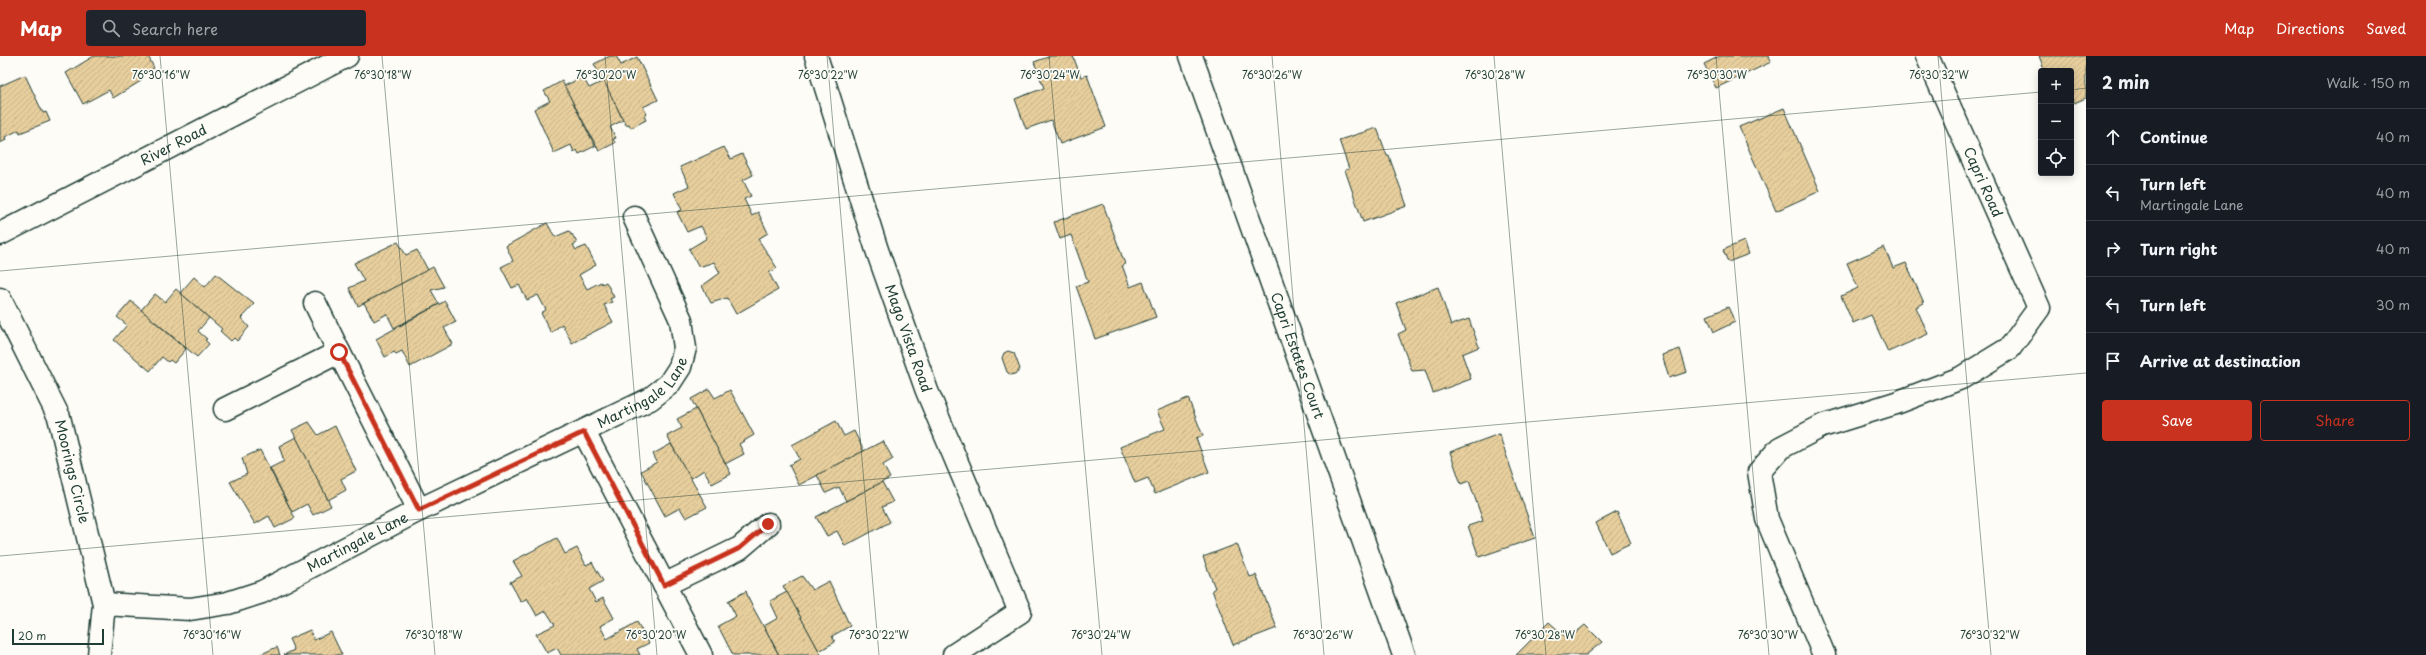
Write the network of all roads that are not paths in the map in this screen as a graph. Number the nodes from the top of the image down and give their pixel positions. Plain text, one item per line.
1 (347, 56) edge
2 (816, 56) edge
3 (1191, 56) edge
4 (1927, 56) edge
5 (634, 217) dead end
6 (0, 234) edge
7 (0, 299) edge
8 (315, 303) dead end
9 (339, 352) junction
10 (225, 409) dead end
11 (584, 432) junction
12 (419, 510) junction
13 (768, 524) dead end
14 (664, 585) junction
15 (104, 604) junction
16 (99, 655) edge
17 (701, 655) edge
18 (954, 655) edge
19 (1404, 655) edge
20 (1824, 655) edge

1 - 6 street, River Road
2 - 18 street, Mago Vista Road
3 - 19 street, Capri Estates Court
4 - 20 street, Capri Road
5 - 11 street, Martingale Lane
7 - 15 street, Moorings Circle
8 - 9 street
9 - 10 street
9 - 12 street
11 - 12 street, Martingale Lane
11 - 14 street
12 - 15 street, Martingale Lane
13 - 14 street
14 - 17 street
15 - 16 street, Moorings Circle

